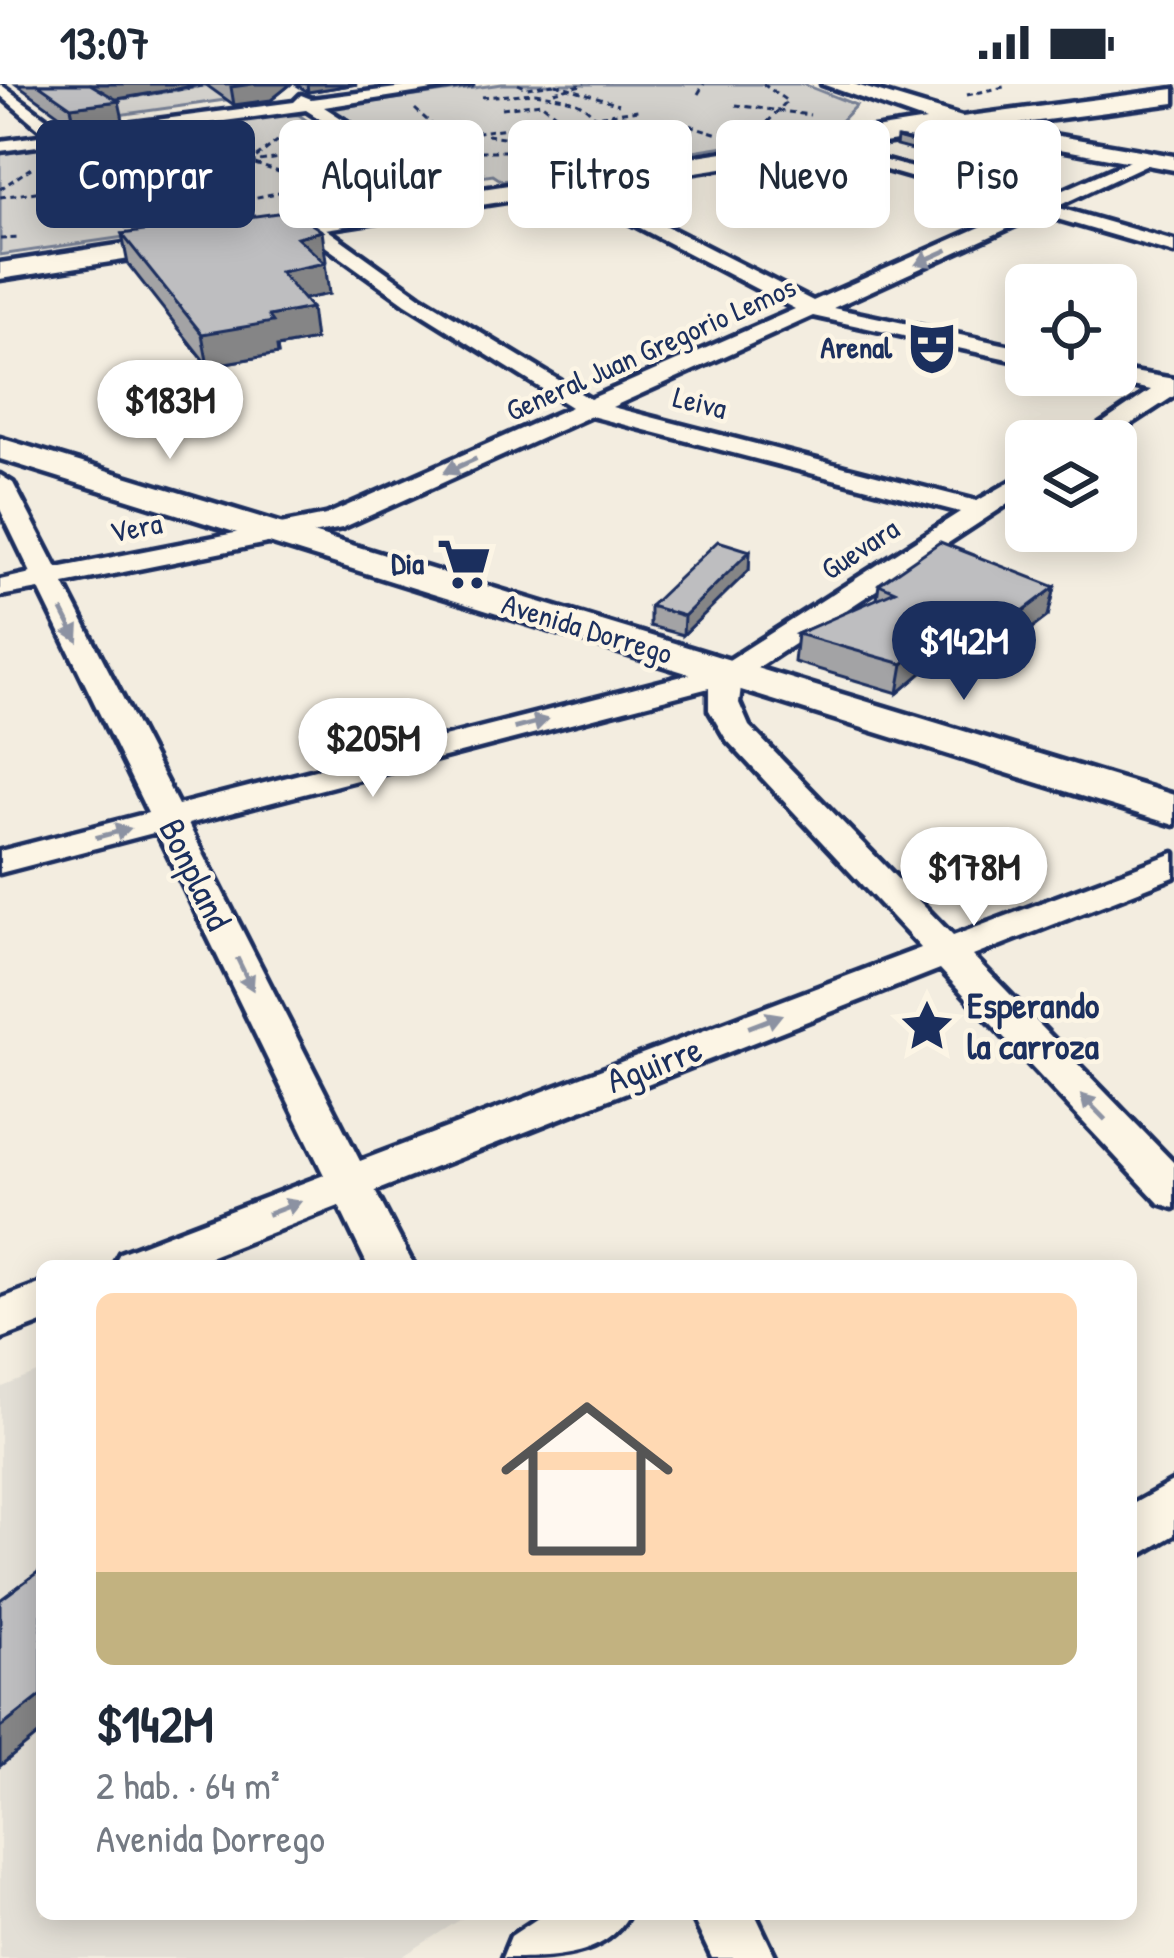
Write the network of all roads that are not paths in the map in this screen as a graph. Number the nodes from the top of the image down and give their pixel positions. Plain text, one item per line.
1 (274, 84) edge
2 (463, 84) edge
3 (0, 87) edge
4 (841, 87) edge
5 (1174, 96) edge
6 (308, 105) junction
7 (1077, 108) junction
8 (903, 110) junction
9 (40, 120) edge
10 (196, 120) edge
11 (327, 120) edge
12 (885, 120) edge
13 (940, 120) edge
14 (994, 120) edge
15 (36, 141) edge
16 (1061, 144) edge
17 (0, 146) edge
18 (1161, 161) edge
19 (1061, 200) edge
20 (1061, 215) edge
21 (279, 227) edge
22 (313, 228) edge
23 (655, 228) edge
24 (997, 228) edge
25 (1174, 247) edge
26 (0, 271) edge
27 (814, 310) junction
28 (1005, 351) edge
29 (1137, 380) edge
30 (1173, 387) edge
31 (589, 408) junction
32 (1121, 420) edge
33 (0, 448) edge
34 (0, 483) edge
35 (1005, 495) edge
36 (982, 510) junction
37 (284, 534) junction
38 (46, 579) junction
39 (0, 588) edge
40 (729, 673) junction
41 (1174, 810) edge
42 (168, 818) junction
43 (0, 862) edge
44 (1174, 864) edge
45 (944, 951) junction
46 (348, 1183) junction
47 (1174, 1192) edge
48 (151, 1260) edge
49 (388, 1260) edge
50 (36, 1305) edge
51 (0, 1319) edge
52 (1174, 1504) edge
53 (1137, 1531) edge
54 (589, 1920) edge
55 (725, 1920) edge
56 (533, 1958) edge
57 (745, 1958) edge

1 - 6 street
2 - 6 street
3 - 9 street
4 - 8 main road
4 - 8 main road
5 - 7 main road
6 - 10 street
6 - 11 street
7 - 8 main road
7 - 14 main road
8 - 12 main road
8 - 13 main road
15 - 17 street
16 - 18 main road
18 - 19 street, General Juan Gregorio Lemos
20 - 25 street
21 - 26 main road
22 - 31 street, Leiva
23 - 27 street
24 -> 27 street, General Juan Gregorio Lemos
27 - 28 street
27 - 31 street, General Juan Gregorio Lemos
29 - 30 street
30 - 32 street
31 - 36 street, Leiva
31 -> 37 street, General Juan Gregorio Lemos
33 - 37 main road, Avenida Dorrego
34 - 38 street, Bonpland
35 - 36 street, Guevara
36 - 40 street, Guevara
37 - 38 street, Vera
37 - 40 main road, Avenida Dorrego
38 - 39 street, Vera
38 -> 42 street, Bonpland
40 - 41 main road, Avenida Dorrego
42 -> 40 street, Guevara
40 - 45 street
43 -> 42 street, Guevara
42 -> 46 street, Bonpland
44 - 45 street, Aguirre
46 -> 45 street, Aguirre
47 -> 45 street
48 -> 46 street, Aguirre
46 - 49 street, Bonpland
50 - 51 street
52 - 53 street
54 - 56 street
55 - 57 street

